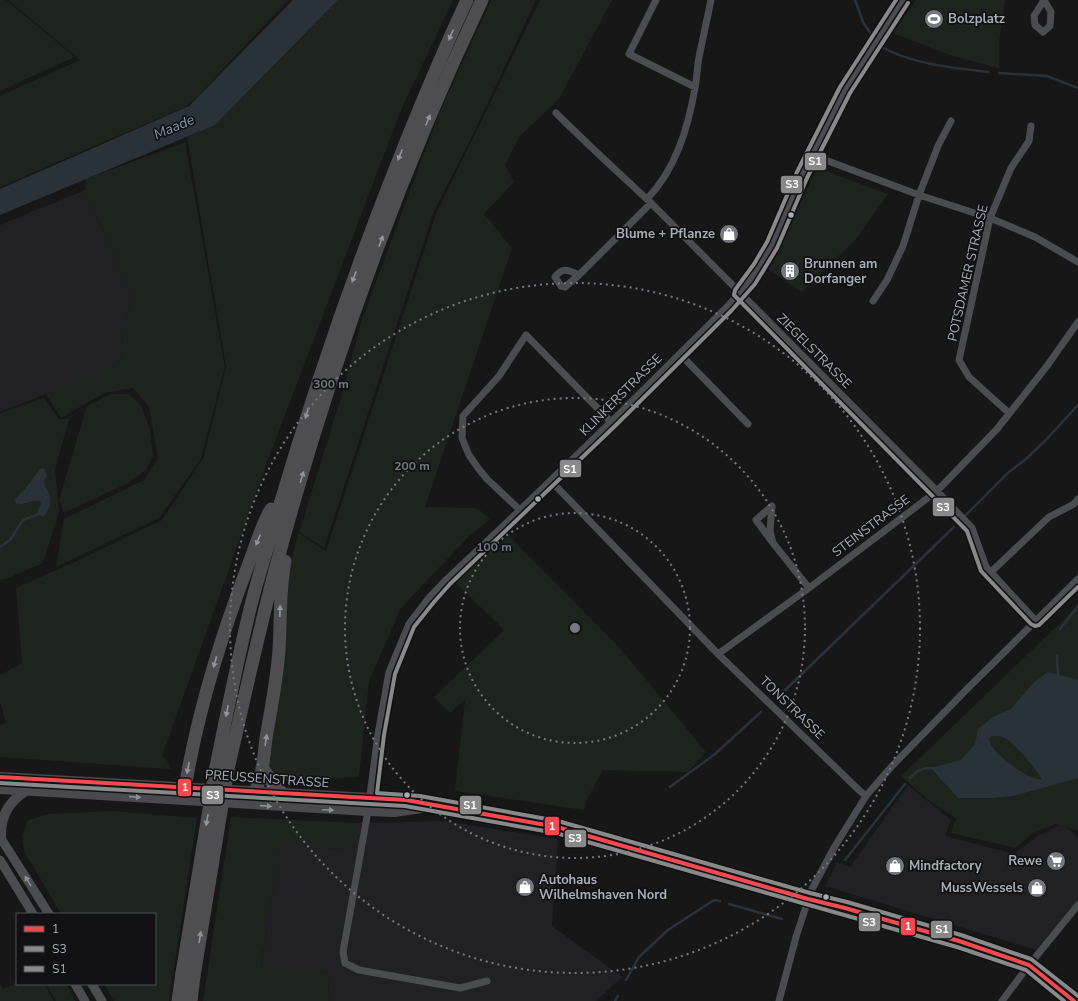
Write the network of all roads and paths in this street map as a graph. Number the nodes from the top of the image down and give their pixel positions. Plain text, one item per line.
1 (467, 0) edge
2 (482, 0) edge
3 (656, 0) edge
4 (711, 0) edge
5 (903, 0) edge
6 (695, 87) junction
7 (556, 113) dead end
8 (951, 121) dead end
9 (1031, 126) dead end
10 (812, 155) junction
11 (919, 195) junction
12 (649, 201) junction
13 (990, 218) junction
14 (1078, 262) edge
15 (579, 275) dead end
16 (740, 293) junction
17 (873, 301) dead end
18 (1078, 322) edge
19 (680, 354) junction
20 (1009, 412) junction
21 (611, 422) junction
22 (748, 424) dead end
23 (551, 481) junction
24 (937, 492) junction
25 (283, 493) junction
26 (1078, 500) edge
27 (520, 510) junction
28 (291, 514) junction
29 (773, 543) junction
30 (992, 571) junction
31 (1078, 579) edge
32 (809, 588) junction
33 (1035, 620) junction
34 (718, 654) junction
35 (262, 767) junction
36 (222, 768) junction
37 (0, 777) edge
38 (185, 788) junction
39 (0, 789) edge
40 (26, 791) junction
41 (255, 791) junction
42 (283, 794) junction
43 (866, 796) junction
44 (370, 799) junction
45 (192, 801) junction
46 (243, 804) junction
47 (437, 806) junction
48 (368, 811) junction
49 (0, 837) edge
50 (0, 860) edge
51 (808, 899) junction
52 (1078, 905) edge
53 (32, 913) edge
54 (48, 913) edge
55 (1029, 965) junction
56 (487, 981) dead end
57 (76, 985) edge
58 (93, 985) edge
59 (85, 1001) edge
60 (102, 1001) edge
61 (178, 1001) edge
62 (191, 1001) edge
63 (779, 1001) edge
64 (1002, 1001) edge
65 (1074, 1001) edge

1 -> 25 highway
28 -> 2 highway
3 - 6 street
4 - 6 street
5 - 10 street, KLINKERSTRASSE
6 - 12 street
7 - 12 street, ZIEGELSTRASSE
8 - 11 street
9 - 13 street, POTSDAMER STRASSE
10 - 11 street
10 - 16 street, KLINKERSTRASSE
11 - 13 street
11 - 17 street
12 - 15 street
12 - 16 street, ZIEGELSTRASSE
13 - 14 street
13 - 20 street, POTSDAMER STRASSE
16 - 19 street, KLINKERSTRASSE
16 - 24 street, ZIEGELSTRASSE
18 - 20 street, STEINSTRASSE
19 - 21 street, KLINKERSTRASSE
19 - 22 street
20 - 24 street, STEINSTRASSE
21 - 23 street, KLINKERSTRASSE
21 - 27 street
23 - 27 street, KLINKERSTRASSE
23 - 34 street, TONSTRASSE
24 - 30 street, ZIEGELSTRASSE
24 - 32 street, STEINSTRASSE
25 -> 36 highway
25 -> 38 highway
26 - 30 street
27 - 44 street, KLINKERSTRASSE
35 -> 28 highway
28 - 36 highway
29 - 29 street
29 - 32 street
30 - 33 street, ZIEGELSTRASSE
31 - 33 street
32 - 34 street, STEINSTRASSE
33 - 43 street
34 - 43 street, TONSTRASSE
35 - 41 highway
35 - 42 highway
36 -> 61 highway, bridge
62 -> 36 highway, bridge
37 - 38 main road, PREUSSENSTRASSE
38 - 41 main road, PREUSSENSTRASSE
38 - 45 main road
39 - 40 main road, PREUSSENSTRASSE
40 -> 45 main road, PREUSSENSTRASSE
40 - 49 main road
41 - 42 main road, PREUSSENSTRASSE
41 - 46 main road
42 - 44 main road, PREUSSENSTRASSE
43 - 51 street
44 - 47 main road, PREUSSENSTRASSE
44 - 48 street, KLINKERSTRASSE
45 - 46 main road, PREUSSENSTRASSE
46 -> 48 main road, PREUSSENSTRASSE
47 - 48 main road, PREUSSENSTRASSE
47 - 51 main road, PREUSSENSTRASSE
48 - 56 street, KLINKERSTRASSE
54 -> 49 street
50 - 53 street
51 - 55 main road, PREUSSENSTRASSE
51 - 63 street
52 - 55 street
55 - 64 street
55 - 65 main road, PREUSSENSTRASSE
57 - 59 street
58 - 60 street

